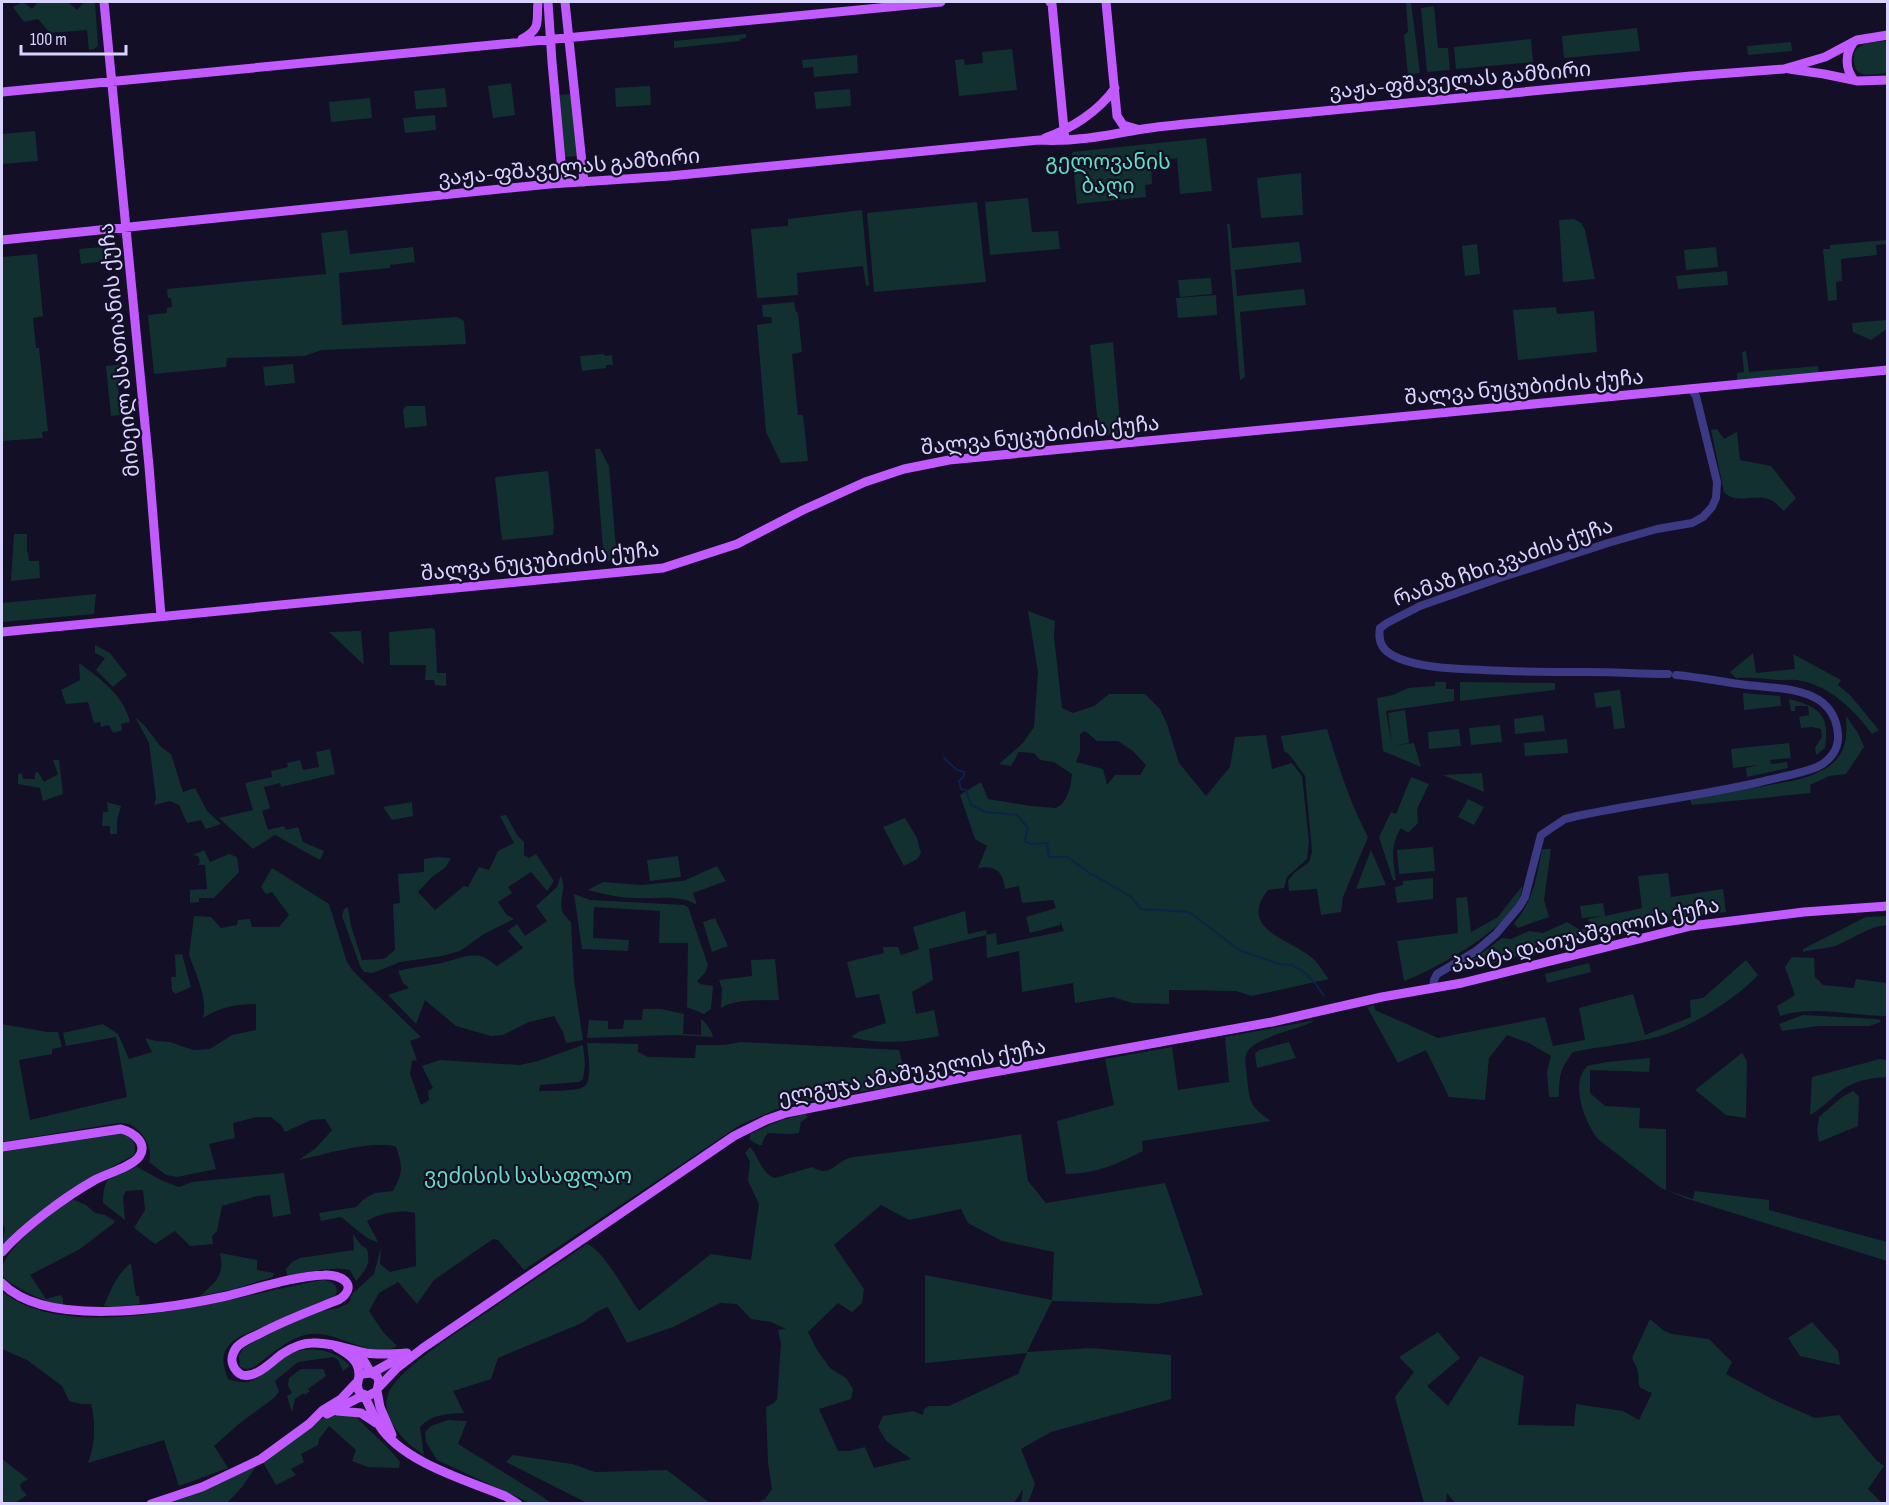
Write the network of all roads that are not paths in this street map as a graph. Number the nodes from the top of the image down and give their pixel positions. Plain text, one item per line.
1 (104, 2) edge
2 (538, 2) edge
3 (548, 2) edge
4 (565, 2) edge
5 (941, 2) edge
6 (1050, 2) edge
7 (1106, 6) edge
8 (1887, 35) edge
9 (568, 37) junction
10 (550, 39) junction
11 (1855, 41) junction
12 (517, 42) junction
13 (1784, 69) junction
14 (111, 80) junction
15 (1854, 80) junction
16 (1887, 80) edge
17 (573, 85) junction
18 (554, 87) junction
19 (1115, 88) junction
20 (2, 92) edge
21 (1139, 129) junction
22 (1065, 130) junction
23 (1039, 140) junction
24 (1065, 140) junction
25 (584, 182) junction
26 (563, 183) junction
27 (125, 228) junction
28 (2, 240) edge
29 (1887, 370) edge
30 (1691, 389) junction
31 (161, 616) junction
32 (2, 632) edge
33 (1887, 906) edge
34 (1434, 987) junction
35 (2, 1147) edge
36 (2, 1252) edge
37 (2, 1283) edge
38 (334, 1346) junction
39 (411, 1354) junction
40 (350, 1356) junction
41 (371, 1373) junction
42 (357, 1380) junction
43 (379, 1389) junction
44 (364, 1395) junction
45 (332, 1407) junction
46 (381, 1422) junction
47 (151, 1503) edge
48 (518, 1503) edge

1 - 14 main road, მიხეილ ასათიანის ქუჩა
2 - 12 main road
3 - 10 main road
4 - 9 main road
5 - 9 main road
6 - 22 main road
7 - 19 main road
8 - 11 main road, ვაჟა-ფშაველას გამზირი
9 - 10 main road
9 - 17 main road
10 - 12 main road
10 - 18 main road
11 - 13 main road, ვაჟა-ფშაველას გამზირი
11 - 15 main road
12 - 14 main road
13 - 15 main road, ვაჟა-ფშაველას გამზირი
13 - 21 main road, ვაჟა-ფშაველას გამზირი
14 - 20 main road
14 - 27 main road, მიხეილ ასათიანის ქუჩა
15 - 16 main road, ვაჟა-ფშაველას გამზირი
17 - 18 main road
17 - 25 main road
18 - 26 main road
19 - 21 main road
19 - 22 main road
21 - 24 main road, ვაჟა-ფშაველას გამზირი
22 - 23 main road
22 - 24 main road
23 - 24 main road, ვაჟა-ფშაველას გამზირი
23 - 25 main road, ვაჟა-ფშაველას გამზირი
25 - 26 main road, ვაჟა-ფშაველას გამზირი
26 - 27 main road, ვაჟა-ფშაველას გამზირი
27 - 28 main road, ვაჟა-ფშაველას გამზირი
27 - 31 main road, მიხეილ ასათიანის ქუჩა
29 - 30 main road, შალვა ნუცუბიძის ქუჩა
30 - 31 main road, შალვა ნუცუბიძის ქუჩა
30 - 34 street, რამაზ ჩხიკვაძის ქუჩა
31 - 32 main road, შალვა ნუცუბიძის ქუჩა
33 - 34 main road, პაატა დათუაშვილის ქუჩა
34 - 39 main road, ელგუჯა ამაშუკელის ქუჩა
35 - 36 main road
37 - 38 main road
38 - 39 main road
38 - 40 main road
38 - 41 main road
39 - 41 main road
39 - 43 main road
39 - 46 main road
40 - 42 main road
40 - 45 main road
41 - 42 main road
41 - 43 main road
42 - 44 main road
42 - 45 main road
43 - 44 main road
43 - 46 main road
44 - 45 main road
44 - 46 main road
45 - 46 main road
45 - 47 main road
46 - 48 main road

